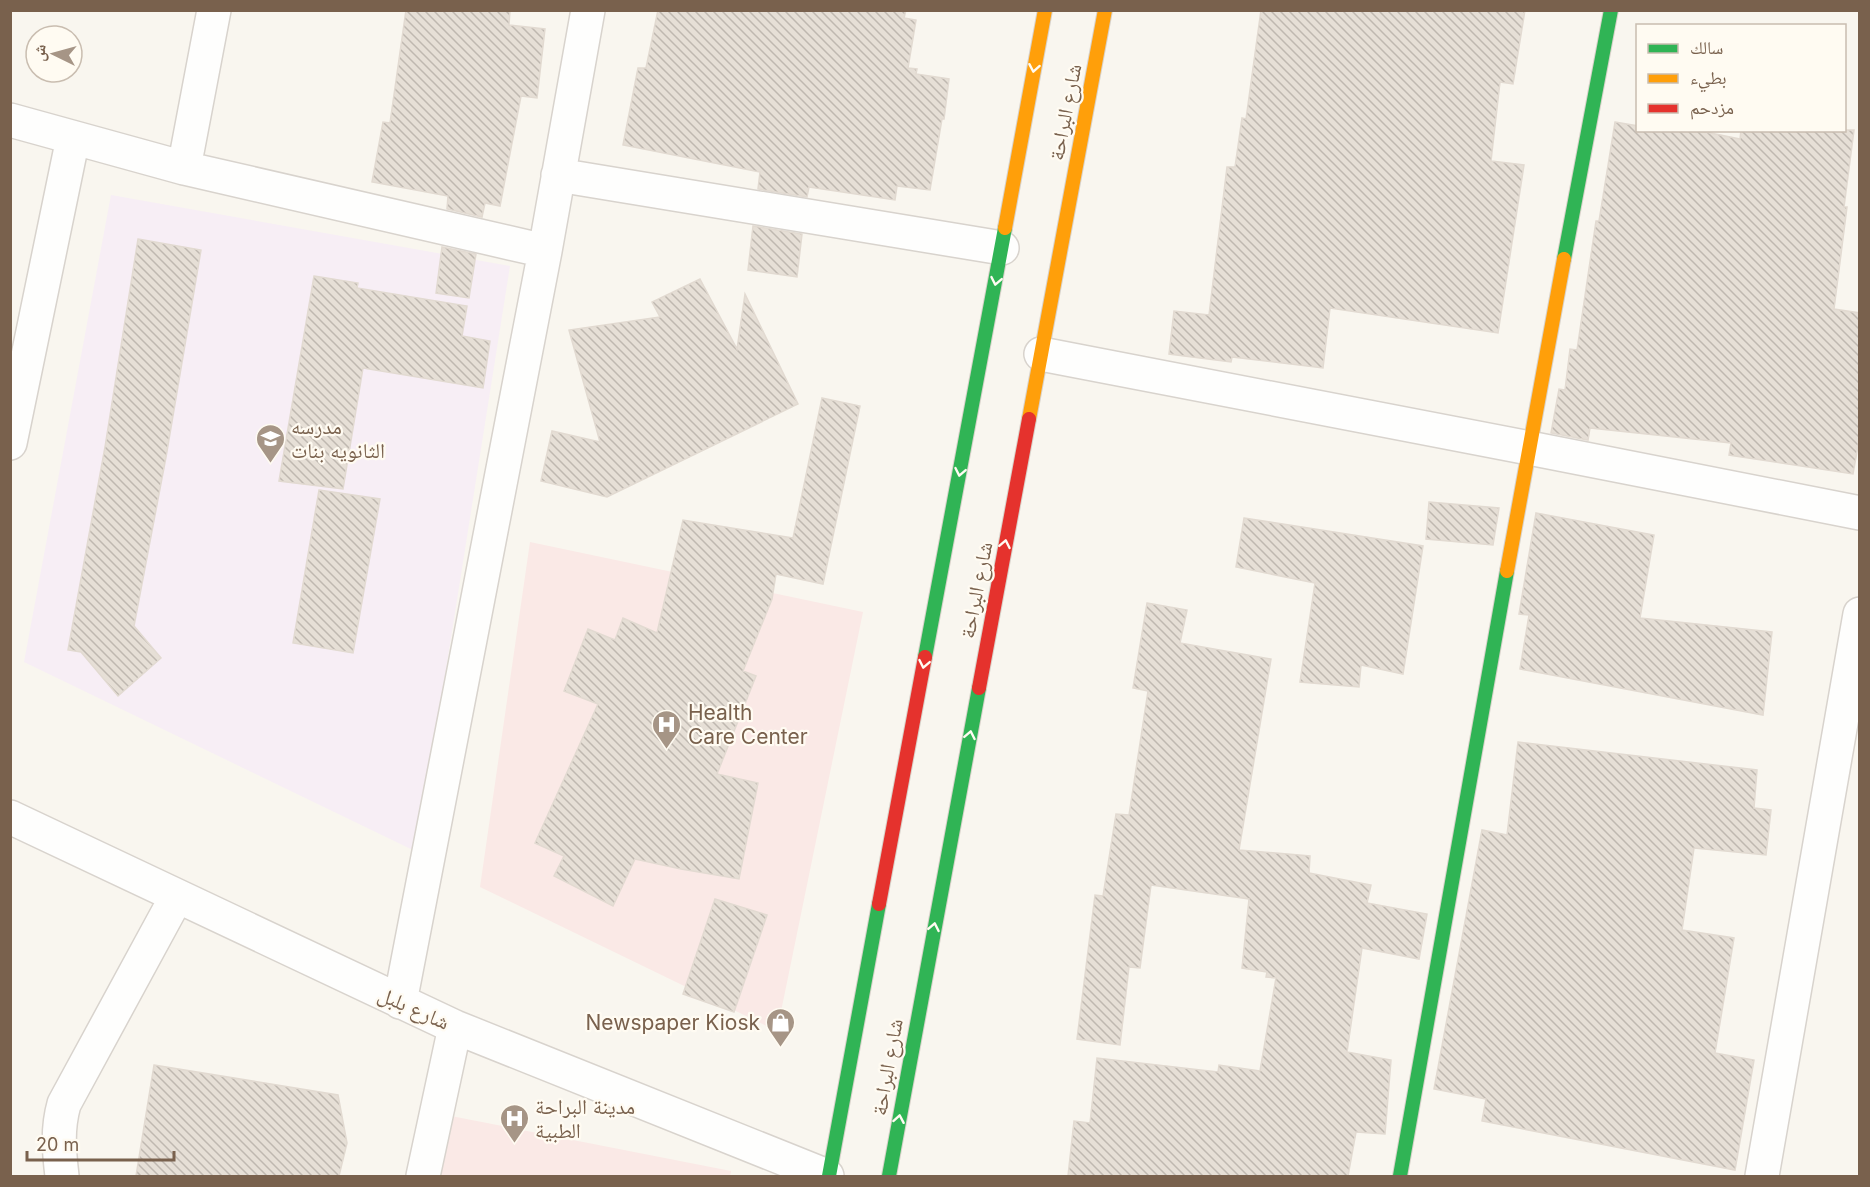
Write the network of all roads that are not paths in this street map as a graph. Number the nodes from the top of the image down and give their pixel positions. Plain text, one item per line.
1 (214, 10) edge
2 (588, 10) edge
3 (1045, 10) edge
4 (1105, 10) edge
5 (1611, 10) edge
6 (10, 120) edge
7 (73, 138) junction
8 (184, 168) junction
9 (558, 175) junction
10 (1002, 248) junction
11 (545, 251) junction
12 (1041, 354) junction
13 (10, 443) edge
14 (1529, 448) junction
15 (1860, 513) edge
16 (1860, 614) edge
17 (10, 817) edge
18 (177, 896) junction
19 (400, 1002) junction
20 (455, 1027) junction
21 (62, 1176) edge
22 (423, 1176) edge
23 (828, 1176) edge
24 (889, 1176) edge
25 (1400, 1176) edge
26 (1762, 1176) edge

1 - 8 street
2 - 9 street
3 -> 10 street, شارع البراحة
4 - 12 street, شارع البراحة
5 - 14 street
6 - 7 street
7 - 8 street
7 - 13 street
8 - 11 street
9 - 10 street
9 - 11 street
10 -> 23 street, شارع البراحة
11 - 19 street
12 - 14 street
24 -> 12 street, شارع البراحة
14 - 15 street
14 - 25 street
16 - 26 street
17 - 18 street, شارع بلبل
18 - 19 street, شارع بلبل
18 - 21 street
19 - 20 street, شارع بلبل
20 - 22 street
20 - 23 street, شارع بلبل

